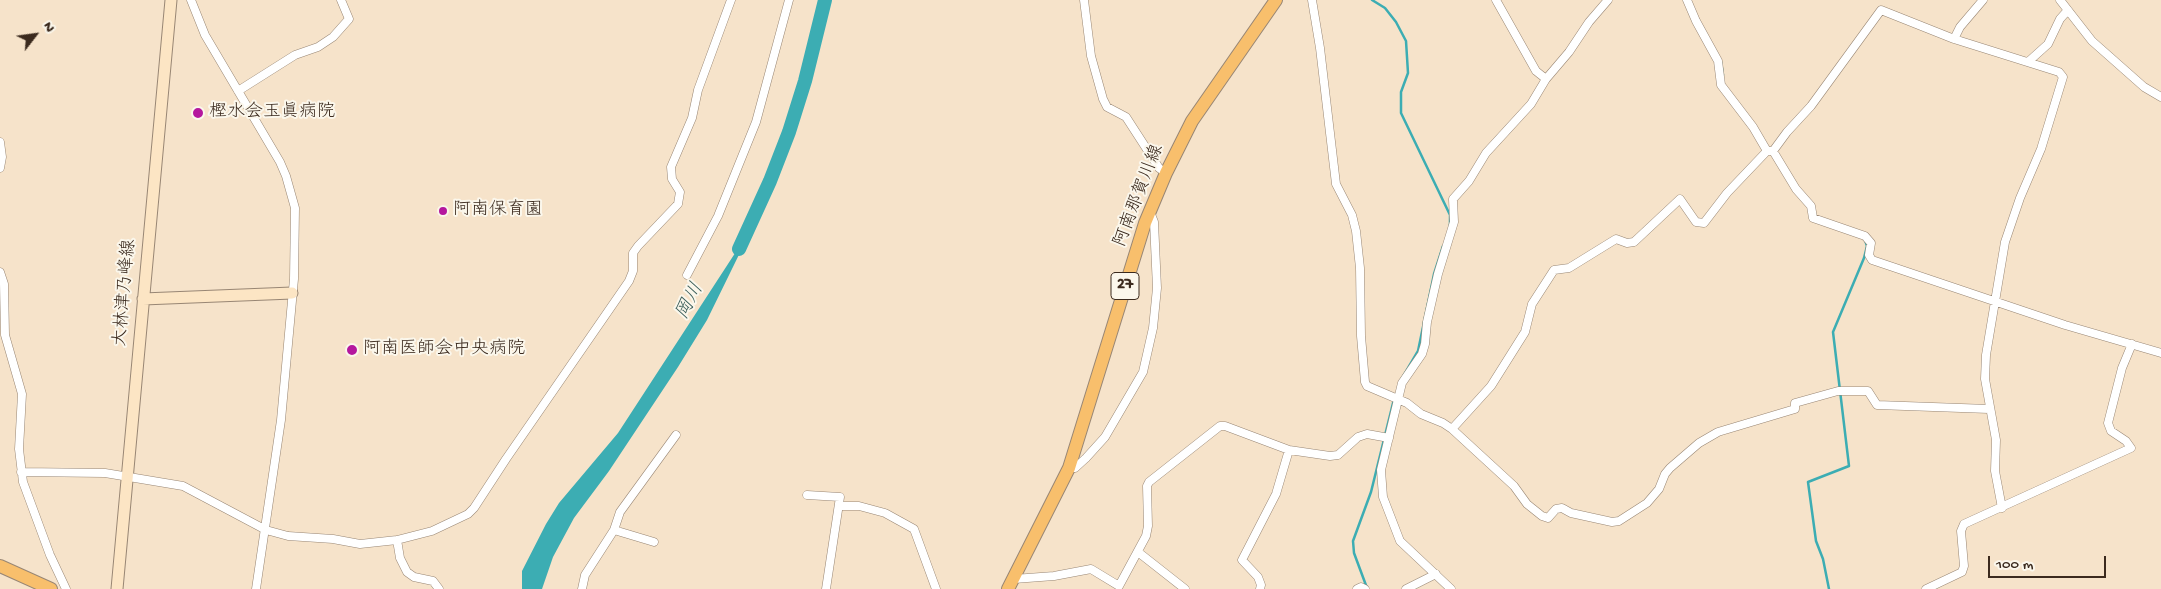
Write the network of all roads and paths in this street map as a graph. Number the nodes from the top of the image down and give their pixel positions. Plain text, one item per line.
1 (171, 0) edge
2 (192, 0) edge
3 (341, 0) edge
4 (732, 0) edge
5 (789, 0) edge
6 (1084, 0) edge
7 (1276, 0) edge
8 (1312, 0) edge
9 (1496, 0) edge
10 (1608, 0) edge
11 (1687, 0) edge
12 (1983, 0) edge
13 (2060, 0) edge
14 (2068, 10) junction
15 (1954, 39) junction
16 (2028, 62) junction
17 (1546, 79) junction
18 (238, 91) junction
19 (2161, 97) edge
20 (0, 142) edge
21 (1770, 151) junction
22 (0, 168) edge
23 (1166, 173) junction
24 (1150, 212) junction
25 (0, 272) edge
26 (688, 276) dead end
27 (292, 294) junction
28 (143, 298) junction
29 (1994, 299) junction
30 (2132, 344) junction
31 (2161, 353) edge
32 (1396, 398) junction
33 (1989, 409) junction
34 (1452, 429) junction
35 (676, 435) dead end
36 (1385, 437) junction
37 (1289, 450) junction
38 (1068, 468) junction
39 (21, 472) junction
40 (127, 478) junction
41 (807, 495) dead end
42 (839, 506) junction
43 (2002, 508) junction
44 (266, 530) junction
45 (614, 530) junction
46 (397, 540) junction
47 (654, 542) dead end
48 (1138, 552) junction
49 (0, 566) edge
50 (1436, 574) junction
51 (1011, 584) edge
52 (1182, 588) edge
53 (51, 589) edge
54 (66, 589) edge
55 (117, 589) edge
56 (256, 589) edge
57 (439, 589) edge
58 (582, 589) edge
59 (826, 589) edge
60 (936, 589) edge
61 (1260, 589) edge
62 (1357, 589) edge
63 (1365, 589) edge
64 (1406, 589) edge
65 (1451, 589) edge
66 (1926, 589) edge

1 - 28 main road, 大林津乃峰線
2 - 18 street
3 - 18 street
4 - 46 street
5 - 26 street
6 - 23 street
7 - 23 main road, 阿南那賀川線 / 27
8 - 32 street
9 - 17 street
10 - 17 street
11 - 21 street
12 - 15 street
13 - 14 street
14 - 16 street
14 - 19 street
15 - 16 street
15 - 21 street
16 - 29 street
17 - 32 street
18 - 27 street
20 - 22 street
21 - 29 street
21 - 34 street
23 - 24 main road, 阿南那賀川線 / 27
24 - 38 main road, 阿南那賀川線 / 27
24 - 38 street
25 - 39 street
27 - 28 main road
27 - 44 street
28 - 40 main road, 大林津乃峰線
29 - 30 street
29 - 33 street
30 - 31 street
30 - 43 street
32 - 34 street
32 - 36 street
33 - 34 street
33 - 43 street
35 - 45 street
36 - 37 street
36 - 50 street
37 - 48 street
37 - 61 street
38 - 51 main road, 阿南那賀川線 / 27
39 - 40 street
39 - 54 street
40 - 44 street
40 - 55 main road, 大林津乃峰線
41 - 42 street
42 - 59 street
42 - 60 street
43 - 66 street
44 - 46 street
44 - 56 street
45 - 47 street
45 - 58 street
46 - 57 street
48 - 51 street
48 - 52 street
49 - 53 main road
50 - 64 street
50 - 65 street
62 - 63 street

